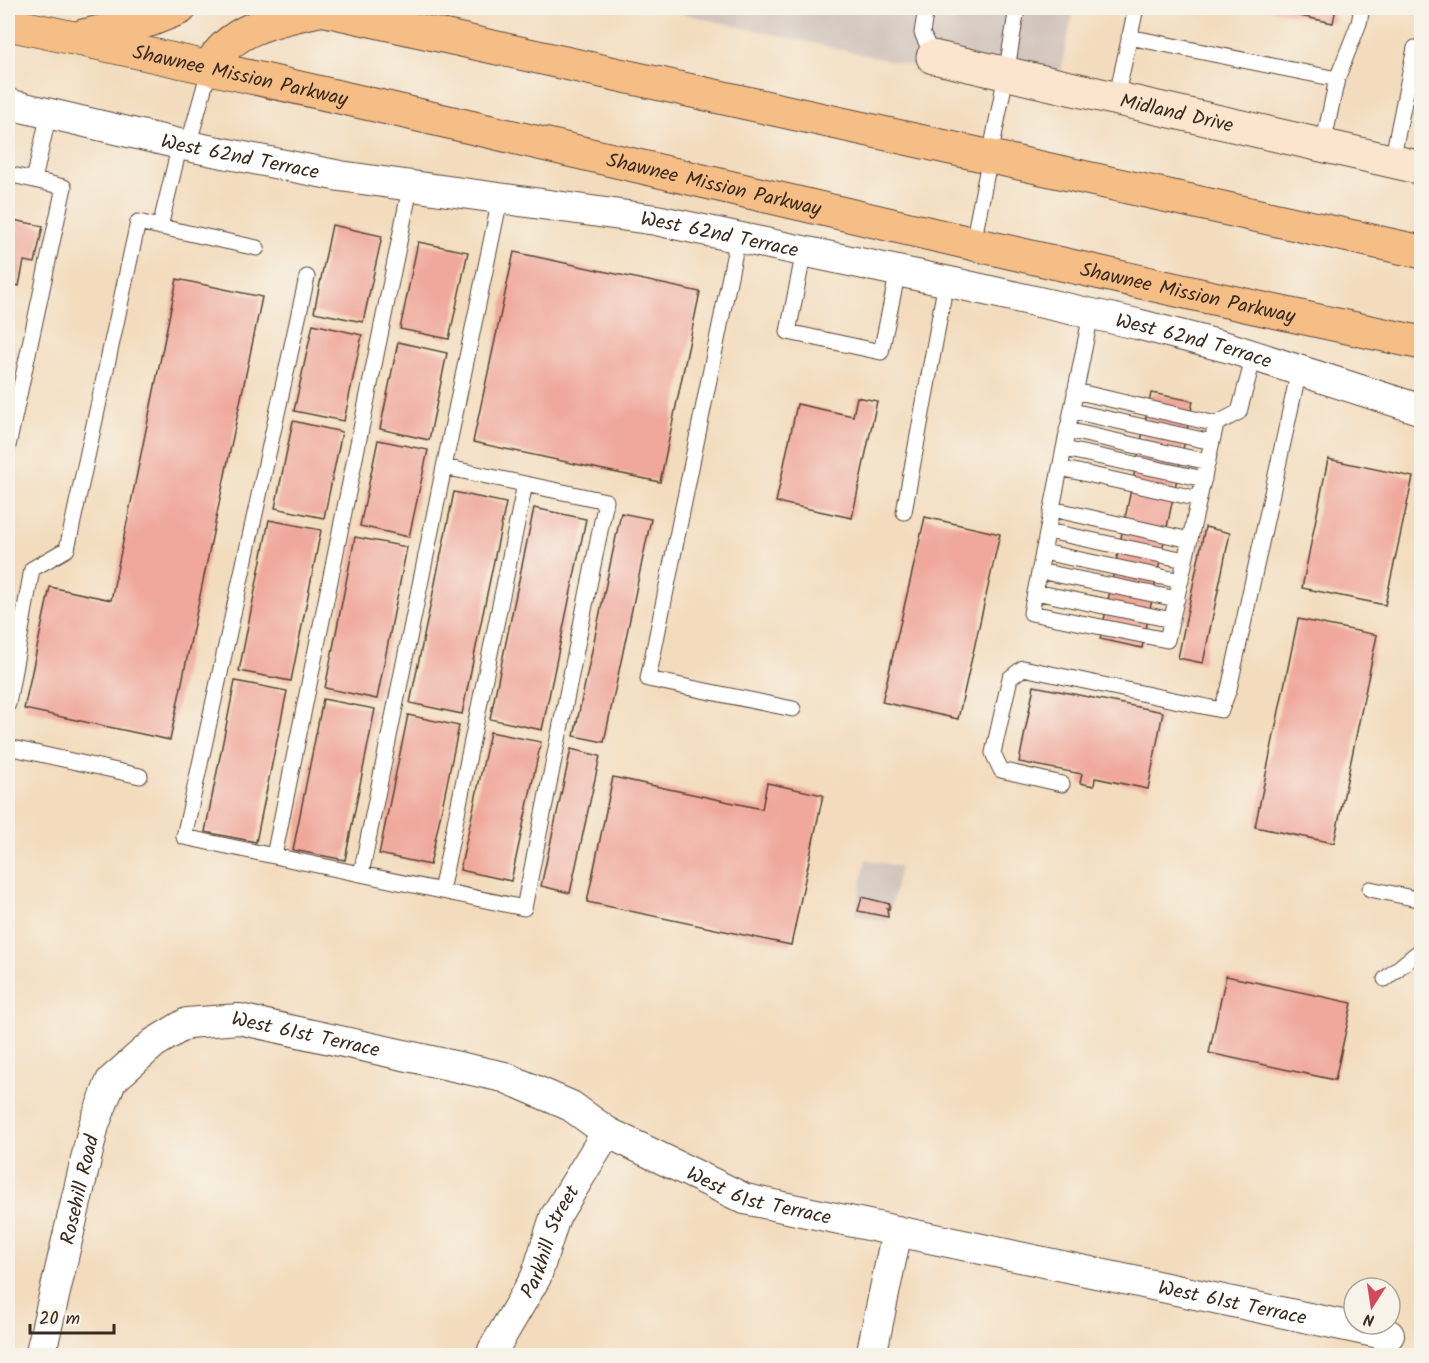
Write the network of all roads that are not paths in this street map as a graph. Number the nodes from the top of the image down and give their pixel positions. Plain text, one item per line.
1 (180, 8) edge
2 (320, 8) edge
3 (926, 8) edge
4 (1017, 8) edge
5 (1136, 8) edge
6 (1362, 8) edge
7 (8, 24) edge
8 (1129, 37) junction
9 (75, 38) junction
10 (1422, 50) edge
11 (933, 57) joint
12 (210, 67) junction
13 (1006, 75) junction
14 (1337, 79) junction
15 (1116, 99) junction
16 (8, 104) edge
17 (49, 113) junction
18 (184, 145) junction
19 (1323, 146) junction
20 (989, 156) junction
21 (1407, 164) edge
22 (8, 174) edge
23 (34, 180) junction
24 (410, 188) junction
25 (500, 199) junction
26 (160, 227) junction
27 (738, 237) junction
28 (973, 243) junction
29 (257, 248) dead end
30 (804, 251) junction
31 (1422, 252) edge
32 (898, 271) junction
33 (307, 277) dead end
34 (946, 282) junction
35 (1091, 314) junction
36 (1416, 338) edge
37 (1254, 356) junction
38 (1299, 370) junction
39 (1075, 391) junction
40 (1422, 410) edge
41 (1071, 411) junction
42 (1216, 424) junction
43 (1067, 430) junction
44 (1212, 442) junction
45 (8, 446) edge
46 (1064, 449) junction
47 (1208, 462) junction
48 (444, 467) junction
49 (1060, 468) junction
50 (1204, 479) junction
51 (525, 484) junction
52 (1199, 499) junction
53 (1052, 509) junction
54 (904, 512) dead end
55 (1047, 531) junction
56 (1190, 540) junction
57 (1043, 552) junction
58 (1185, 560) junction
59 (1039, 571) junction
60 (1181, 581) junction
61 (1177, 599) junction
62 (8, 704) edge
63 (793, 709) dead end
64 (8, 747) edge
65 (140, 776) dead end
66 (1062, 784) dead end
67 (274, 856) junction
68 (361, 874) junction
69 (1370, 889) dead end
70 (441, 891) junction
71 (1422, 900) edge
72 (1422, 949) edge
73 (1385, 979) dead end
74 (154, 1042) joint
75 (607, 1132) junction
76 (897, 1231) junction
77 (1342, 1325) edge
78 (493, 1350) dead end
79 (40, 1356) edge
80 (871, 1356) edge

1 - 9 highway
2 - 12 highway
2 - 20 highway
3 - 11 lane
4 - 13 lane
5 - 8 lane
6 - 14 lane
7 - 9 highway, Shawnee Mission Parkway
8 - 14 lane
8 - 15 lane
9 - 12 highway, Shawnee Mission Parkway
10 - 21 lane
11 - 13 street, Midland Drive
12 - 18 lane
12 - 28 highway, Shawnee Mission Parkway
13 - 15 street, Midland Drive
13 - 20 lane
14 - 19 lane
15 - 19 street, Midland Drive
16 - 17 street, West 62nd Terrace
17 - 18 street, West 62nd Terrace
17 - 23 lane
18 - 24 street, West 62nd Terrace
18 - 26 lane
19 - 21 street, Midland Drive
20 - 28 lane
20 - 31 highway
22 - 23 lane
23 - 45 lane
24 - 25 street, West 62nd Terrace
24 - 67 lane
25 - 27 street, West 62nd Terrace
25 - 48 lane
26 - 29 lane
26 - 62 lane
27 - 30 street, West 62nd Terrace
27 - 63 lane
28 - 36 highway, Shawnee Mission Parkway
30 - 32 street, West 62nd Terrace
30 - 32 lane
32 - 34 street, West 62nd Terrace
33 - 67 lane
34 - 35 street, West 62nd Terrace
34 - 54 lane
35 - 37 street, West 62nd Terrace
35 - 39 lane
37 - 38 street, West 62nd Terrace
37 - 42 lane
38 - 40 street, West 62nd Terrace
38 - 66 lane
39 - 41 lane
39 - 42 lane
41 - 43 lane
41 - 44 lane
42 - 44 lane
43 - 46 lane
43 - 47 lane
44 - 47 lane
46 - 49 lane
46 - 50 lane
47 - 50 lane
48 - 51 lane
48 - 68 lane
49 - 52 lane
49 - 53 lane
50 - 52 lane
51 - 70 lane
51 - 70 lane
52 - 56 lane
53 - 55 lane
53 - 56 lane
55 - 57 lane
55 - 58 lane
56 - 58 lane
57 - 59 lane
57 - 60 lane
58 - 60 lane
59 - 61 lane
59 - 61 lane
60 - 61 lane
64 - 65 lane
67 - 68 lane
68 - 70 lane
69 - 71 lane
72 - 73 lane
74 - 75 street, West 61st Terrace
74 - 79 street, Rosehill Road
75 - 76 street, West 61st Terrace
75 - 78 street, Parkhill Street
76 - 77 street, West 61st Terrace
76 - 80 street

